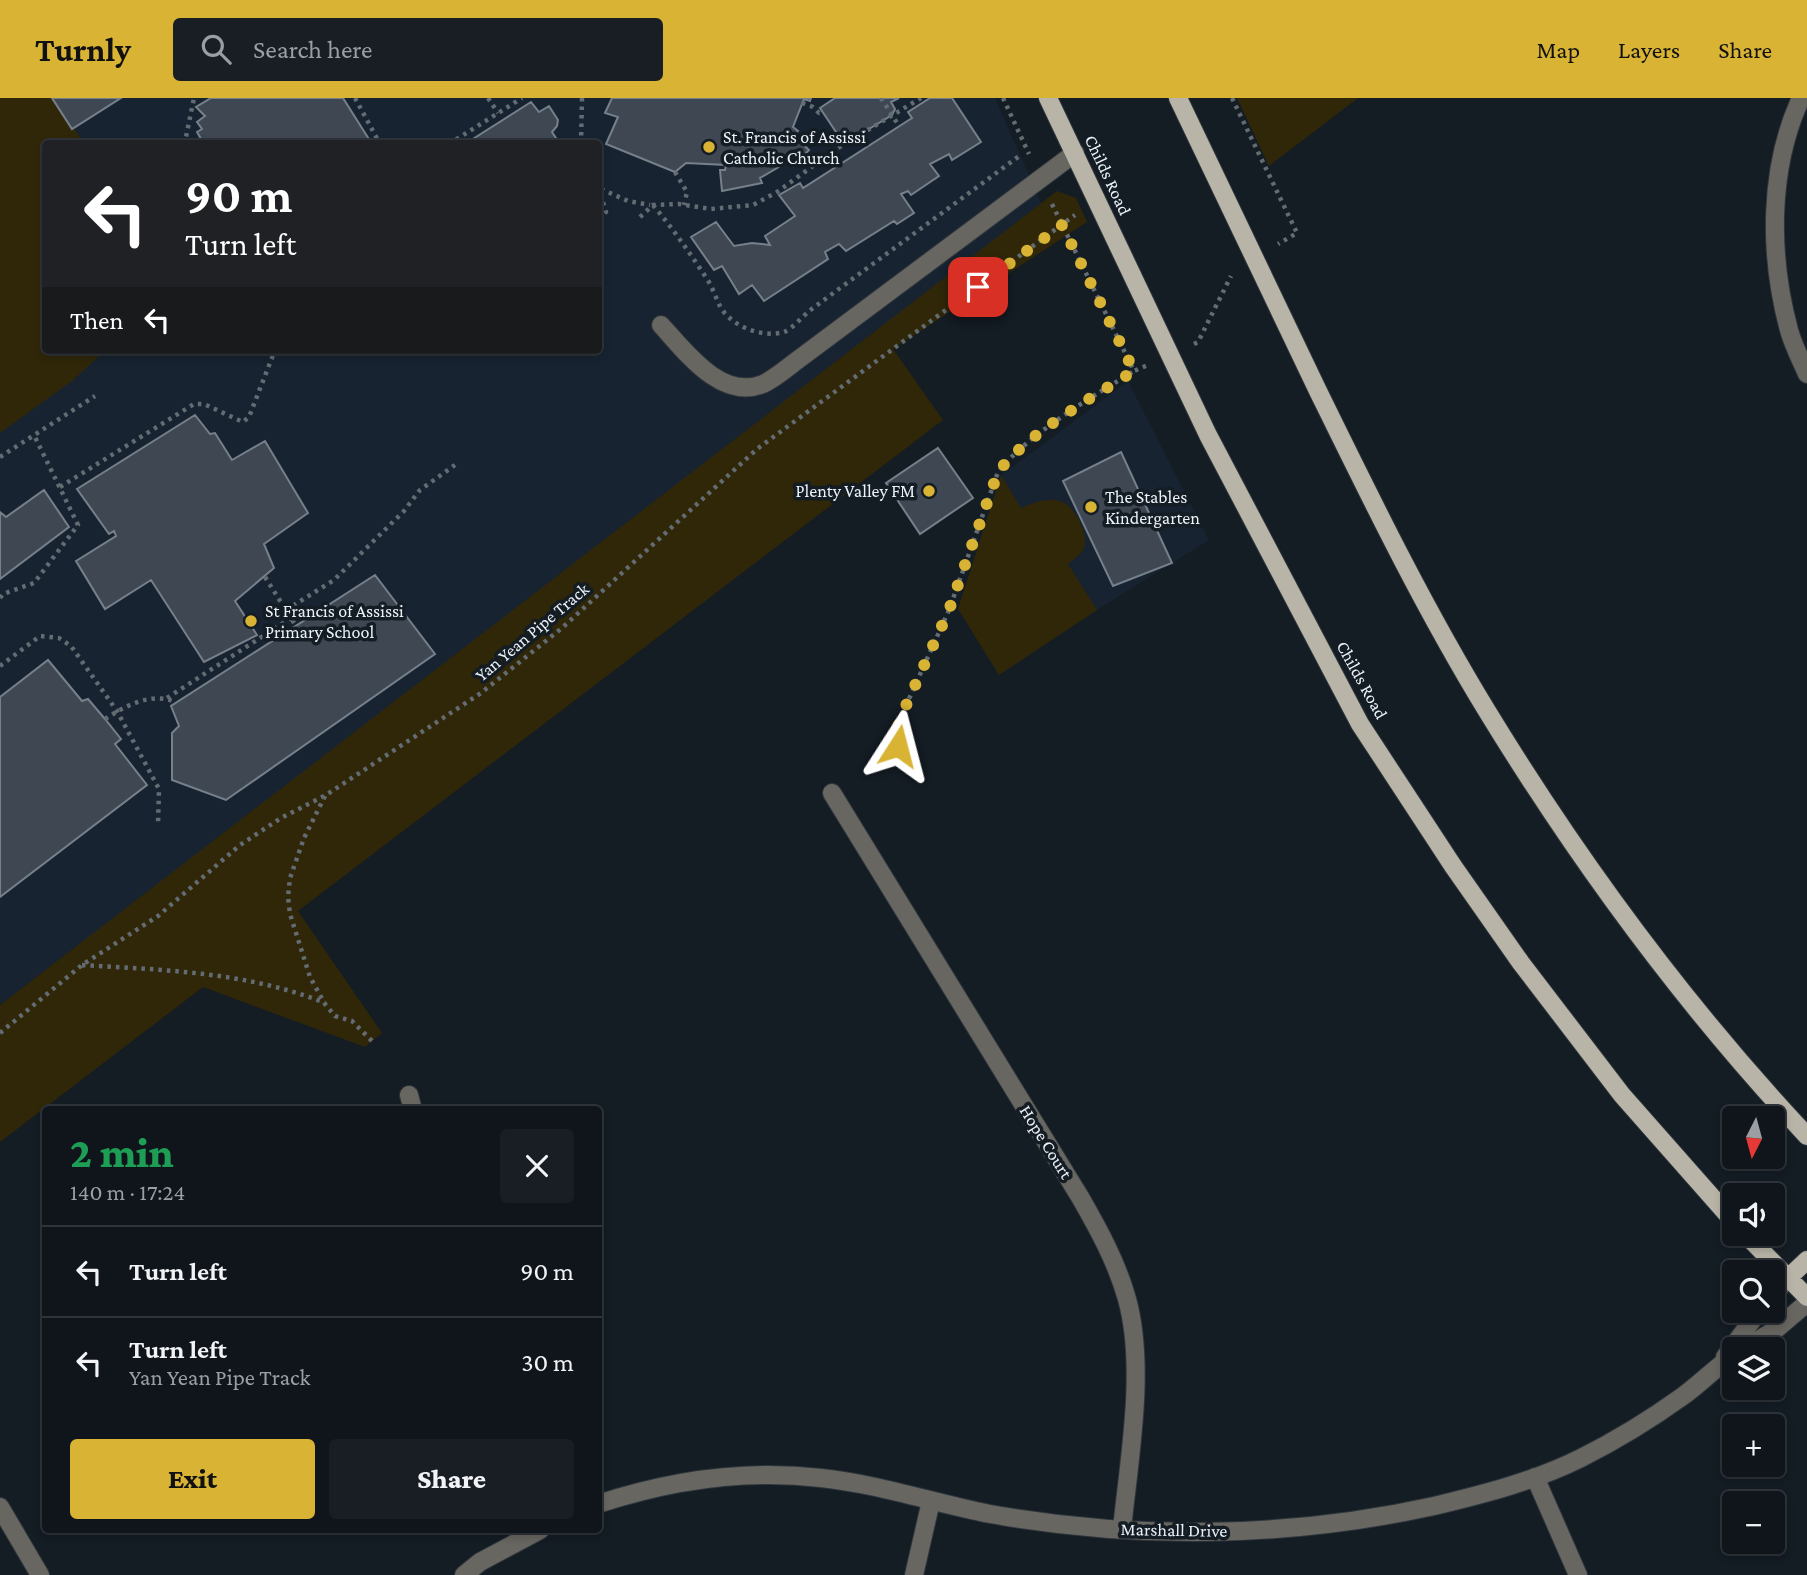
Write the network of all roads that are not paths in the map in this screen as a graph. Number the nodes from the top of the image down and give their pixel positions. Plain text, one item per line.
1 (1048, 98) edge
2 (1178, 98) edge
3 (1801, 98) edge
4 (1074, 153) junction
5 (662, 325) dead end
6 (1807, 374) edge
7 (832, 793) dead end
8 (1807, 1136) edge
9 (1722, 1208) edge
10 (1757, 1246) edge
11 (1807, 1260) edge
12 (1788, 1278) junction
13 (1785, 1281) edge
14 (1807, 1297) edge
15 (1807, 1303) edge
16 (1750, 1323) edge
17 (1764, 1337) edge
18 (1722, 1364) edge
19 (1718, 1366) junction
20 (1535, 1477) junction
21 (932, 1501) junction
22 (602, 1503) edge
23 (0, 1507) edge
24 (1122, 1529) junction
25 (534, 1533) edge
26 (40, 1575) edge
27 (464, 1575) edge
28 (914, 1575) edge
29 (1578, 1575) edge

1 - 4 main road, Childs Road
2 - 8 main road
3 - 6 street
4 - 5 street
4 - 9 main road, Childs Road
7 - 24 street, Hope Court
10 - 12 main road
11 - 12 main road
12 - 13 street
12 - 14 main road
15 - 17 street
16 - 19 street, Marshall Drive
18 - 19 street, Marshall Drive
19 - 20 street, Marshall Drive
20 - 24 street, Marshall Drive
20 - 29 street
21 - 22 street, Marshall Drive
21 - 24 street, Marshall Drive
21 - 28 street
23 - 26 street
25 - 27 street

